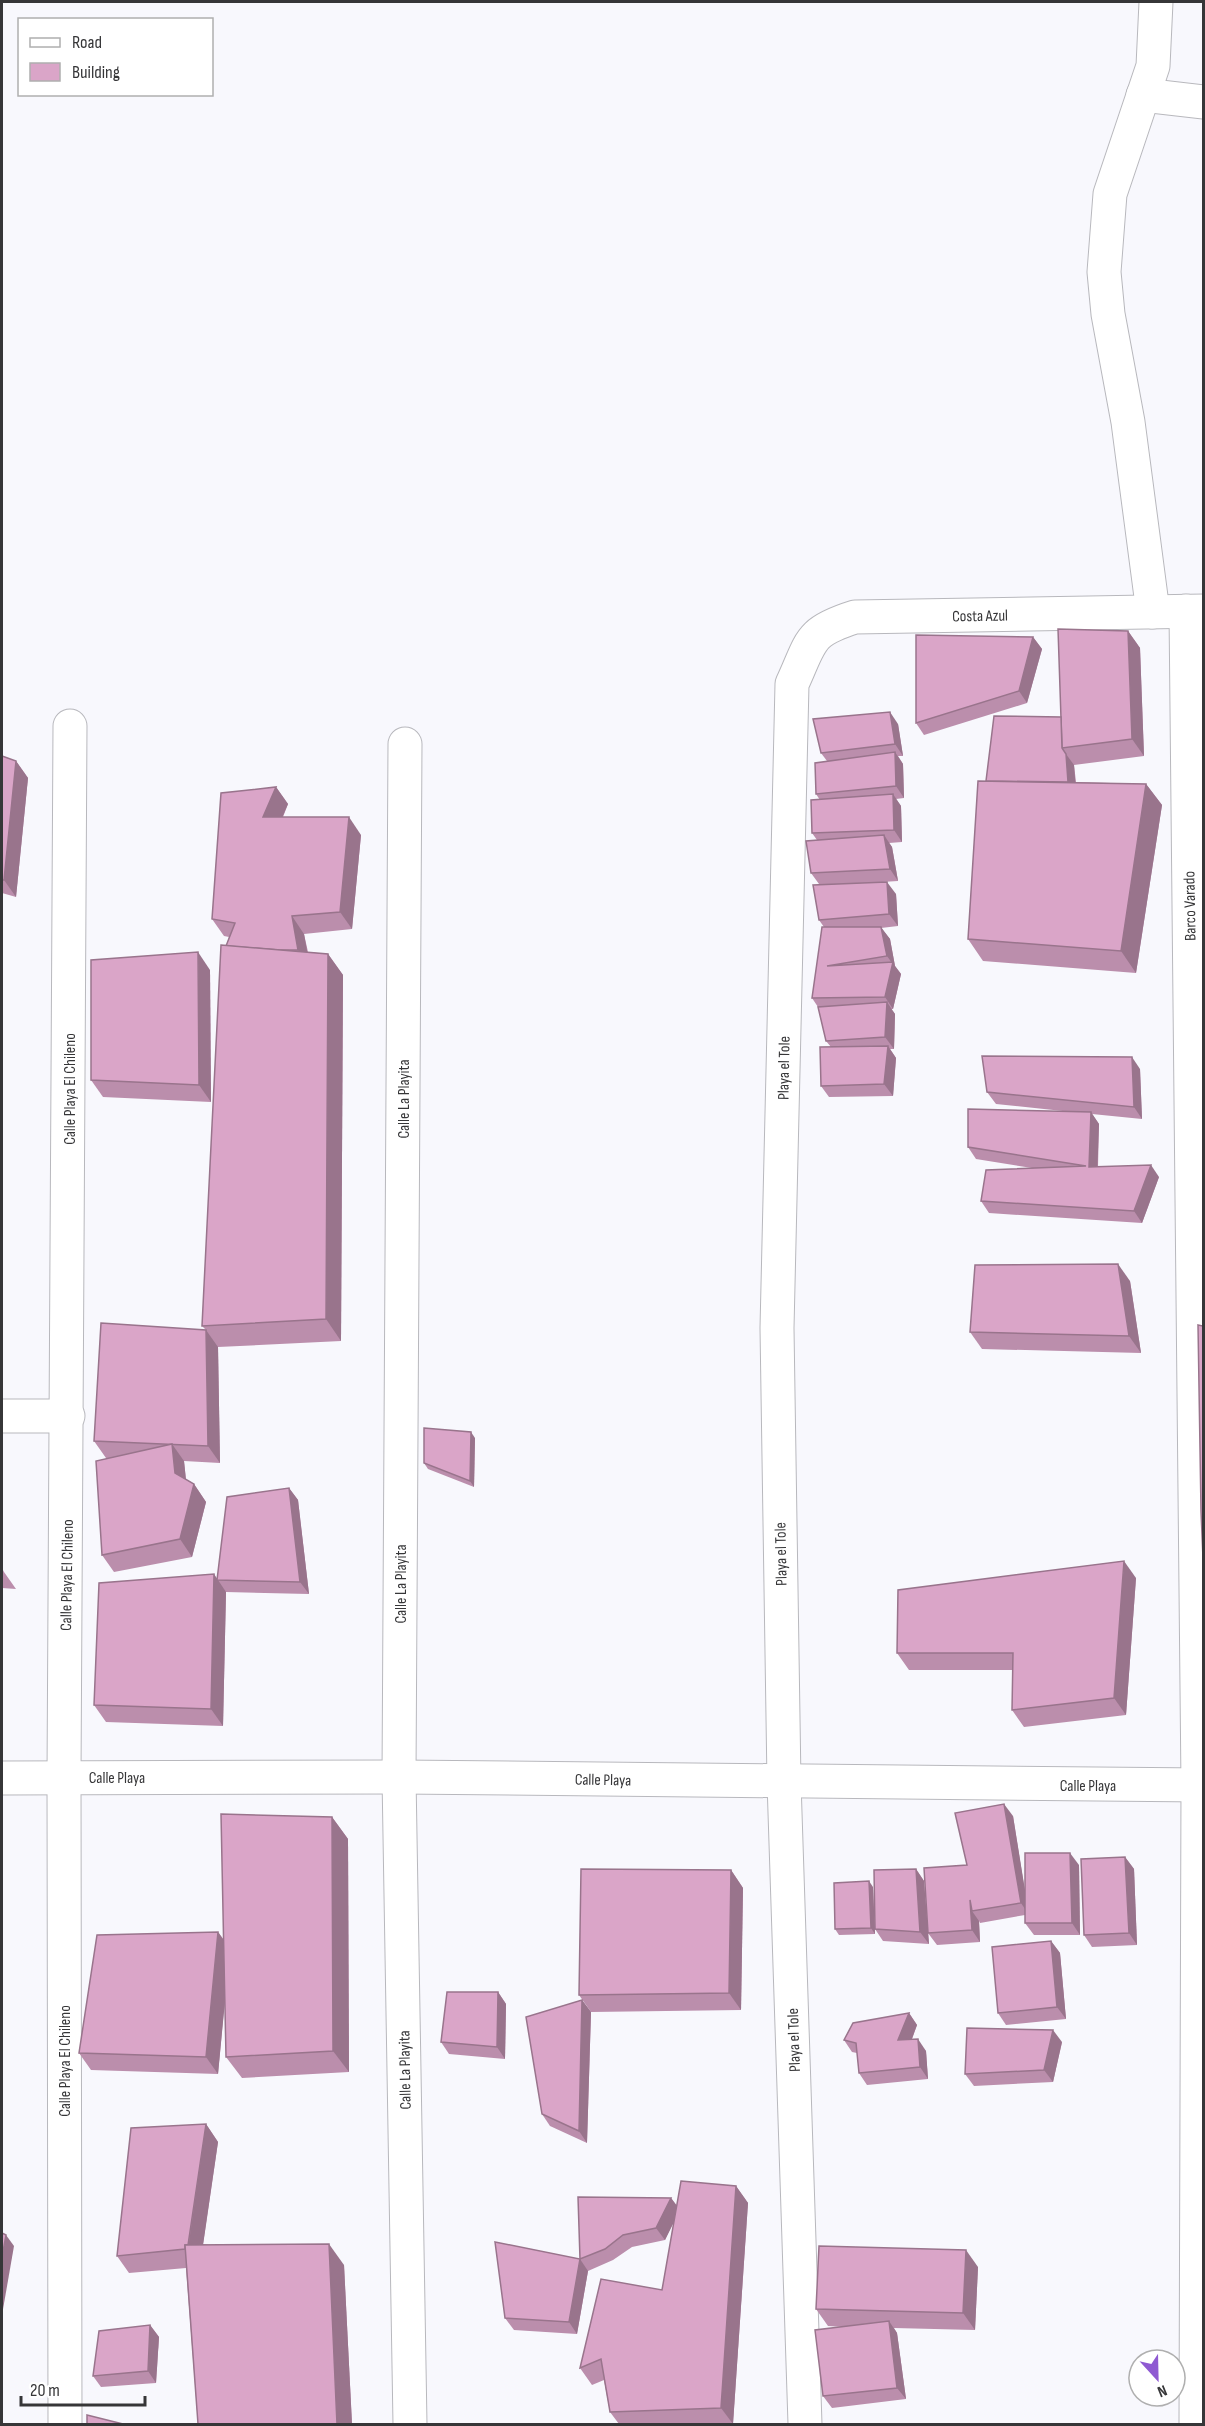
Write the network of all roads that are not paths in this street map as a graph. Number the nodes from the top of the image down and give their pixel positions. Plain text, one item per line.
1 (1156, 2) edge
2 (1143, 96) junction
3 (1203, 102) edge
4 (1195, 611) edge
5 (1153, 612) junction
6 (792, 684) joint
7 (70, 726) dead end
8 (405, 744) dead end
9 (2, 1416) edge
10 (68, 1416) junction
11 (64, 1777) junction
12 (399, 1777) junction
13 (2, 1778) edge
14 (784, 1782) junction
15 (1201, 1785) edge
16 (65, 2424) edge
17 (410, 2424) edge
18 (805, 2424) edge
19 (1197, 2424) edge

1 - 2 street
2 - 3 street
2 - 5 street
4 - 5 street, Costa Azul
4 - 15 street, Barco Varado
5 - 6 street, Costa Azul
6 - 14 street, Playa el Tole
7 - 10 street, Calle Playa El Chileno
8 - 12 street, Calle La Playita
9 - 10 street
10 - 11 street, Calle Playa El Chileno
11 - 12 street, Calle Playa
11 - 13 street, Calle Playa
11 - 16 street, Calle Playa El Chileno
12 - 14 street, Calle Playa
12 - 17 street, Calle La Playita
14 - 15 street, Calle Playa
14 - 18 street, Playa el Tole
15 - 19 street, Barco Varado

